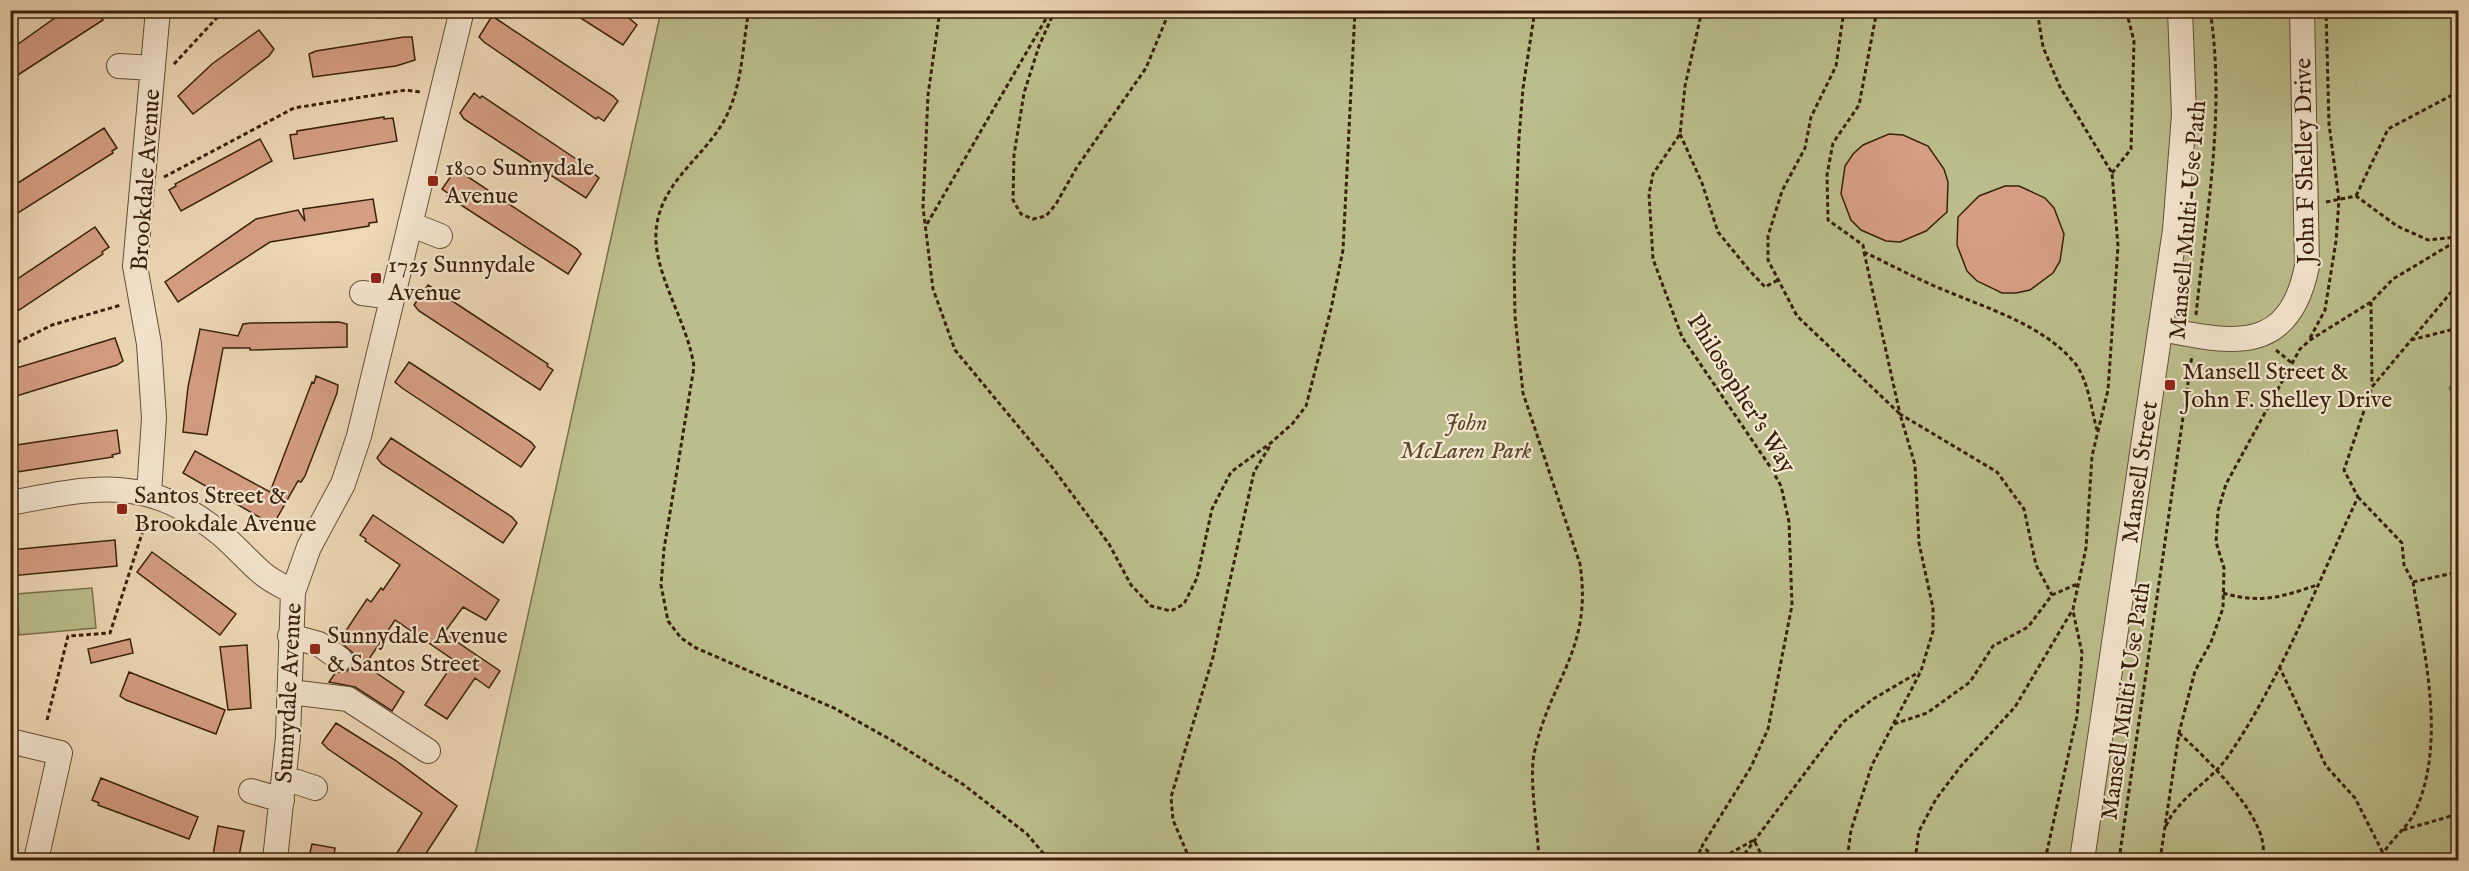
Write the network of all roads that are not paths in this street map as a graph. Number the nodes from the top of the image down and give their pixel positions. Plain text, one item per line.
1 (158, 10) edge
2 (462, 10) edge
3 (2180, 10) edge
4 (2302, 10) edge
5 (119, 66) dead end
6 (153, 68) junction
7 (410, 224) junction
8 (440, 236) dead end
9 (363, 294) dead end
10 (393, 297) junction
11 (2160, 329) junction
12 (149, 493) junction
13 (10, 503) edge
14 (293, 592) junction
15 (290, 636) junction
16 (340, 659) dead end
17 (290, 692) junction
18 (10, 741) edge
19 (428, 751) dead end
20 (315, 788) dead end
21 (284, 789) junction
22 (251, 790) dead end
23 (36, 861) edge
24 (275, 861) edge
25 (2082, 861) edge

1 - 6 street, Brookdale Avenue
2 - 7 street, Sunnydale Avenue
3 - 11 street, Mansell Street
4 - 11 street, John F Shelley Drive
5 - 6 street
6 - 12 street, Brookdale Avenue
7 - 8 street
7 - 10 street, Sunnydale Avenue
9 - 10 street
10 - 14 street, Sunnydale Avenue
11 - 25 street, Mansell Street
12 - 13 street
12 - 14 street
14 - 15 street, Sunnydale Avenue
15 - 16 street
15 - 17 street, Sunnydale Avenue
17 - 19 street
17 - 21 street, Sunnydale Avenue
18 - 23 street
20 - 21 street
21 - 22 street
21 - 24 street, Sunnydale Avenue

